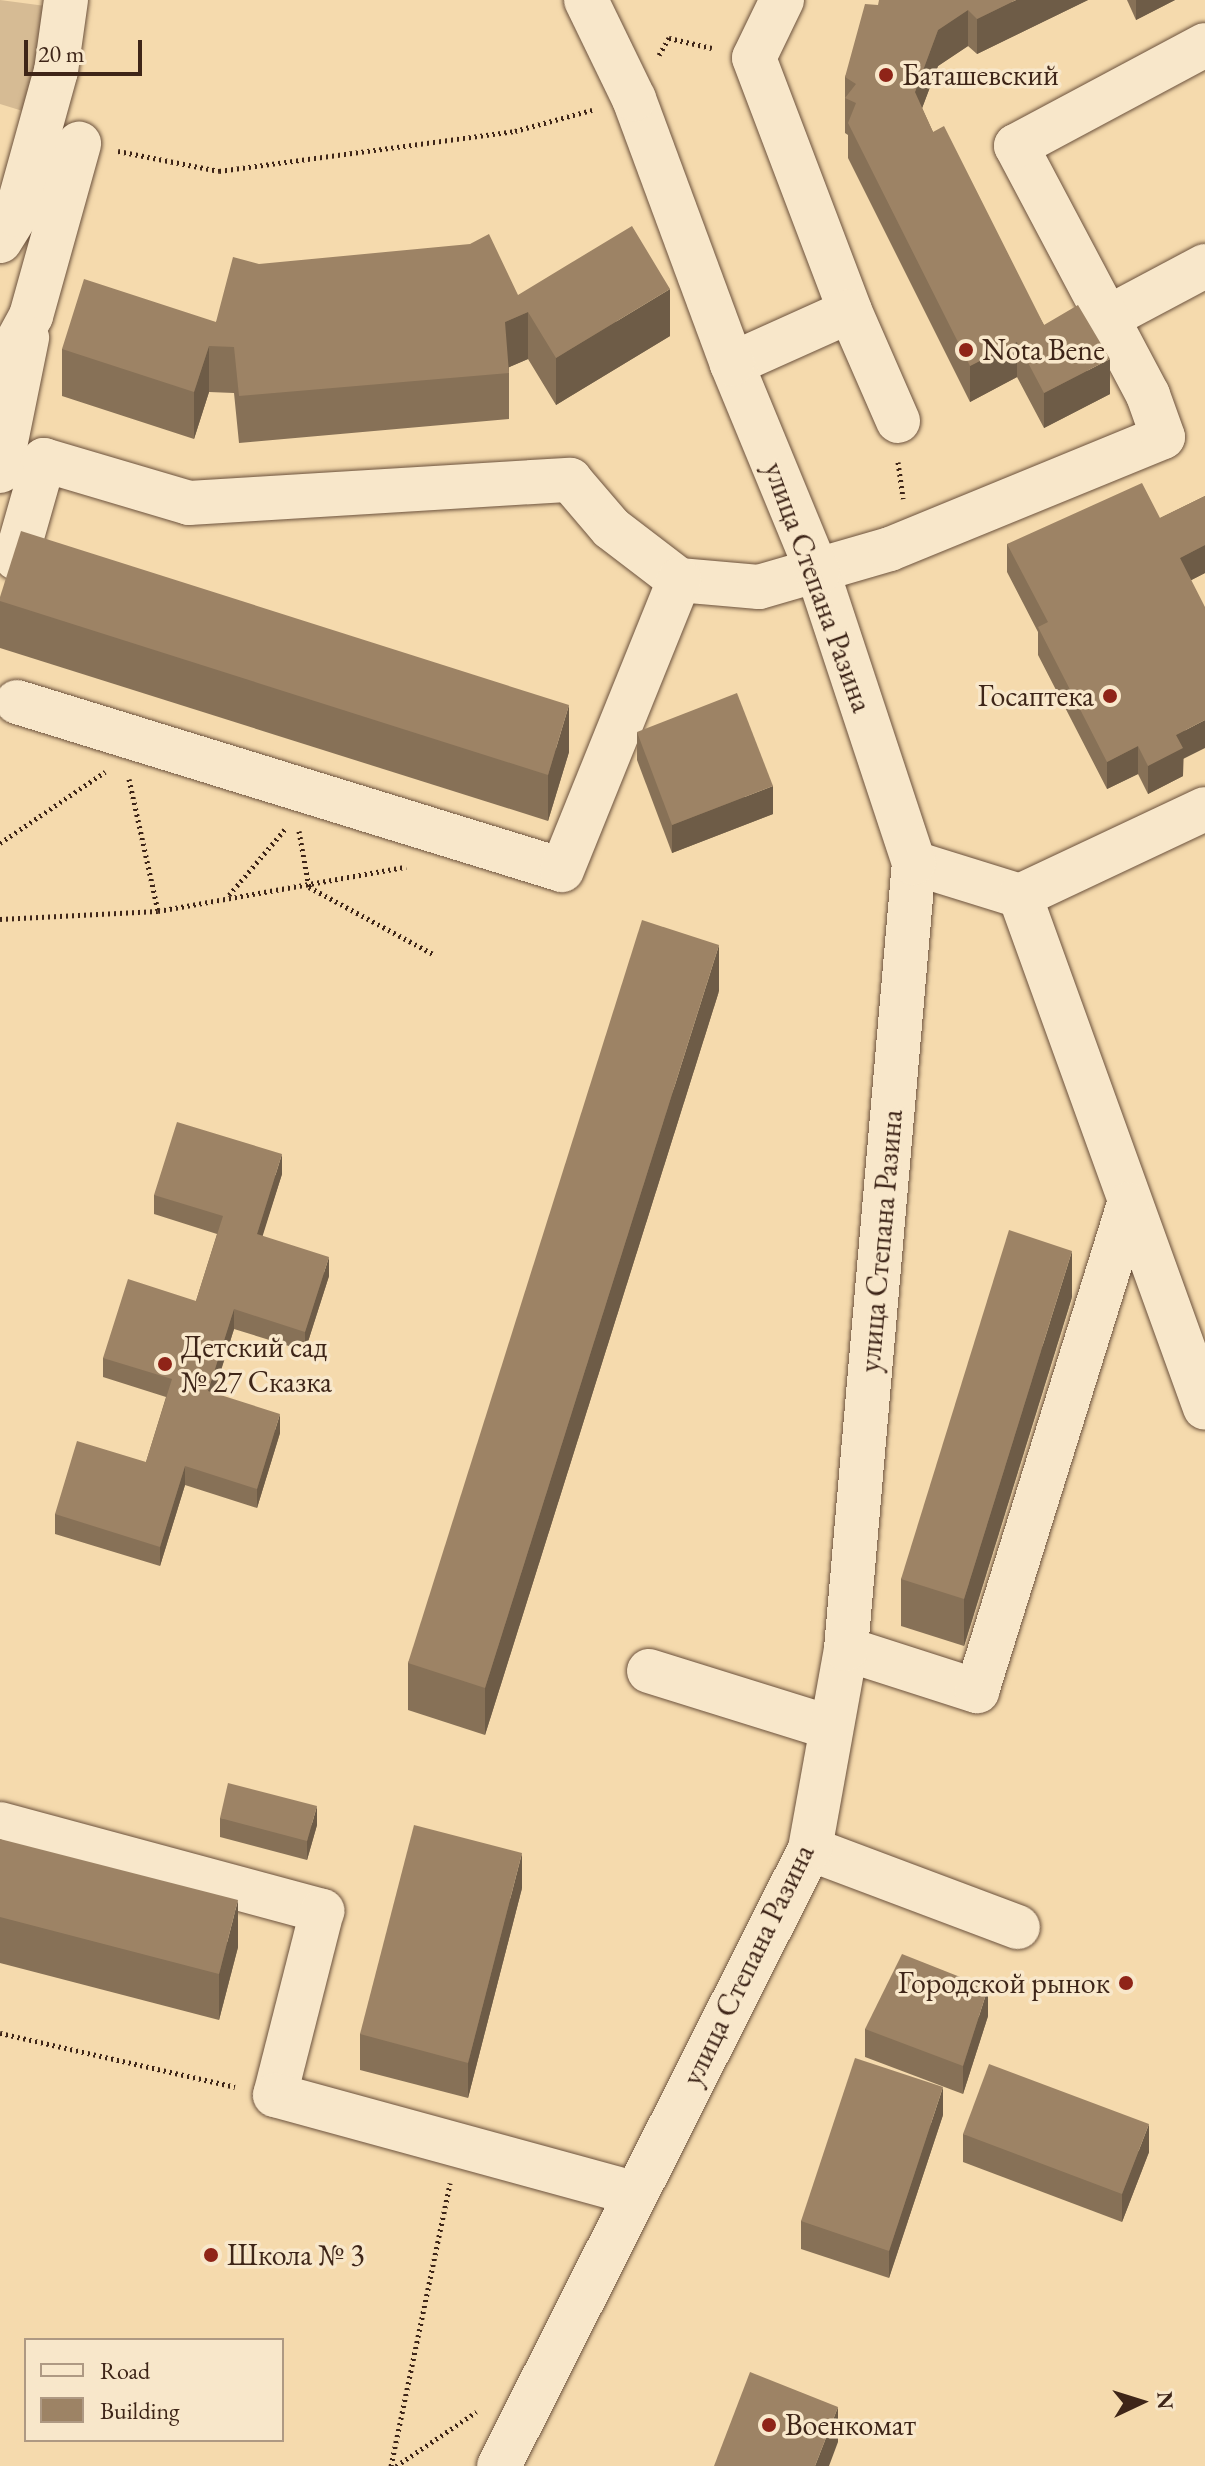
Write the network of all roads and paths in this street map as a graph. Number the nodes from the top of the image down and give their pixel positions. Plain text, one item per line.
1 (66, 0) edge
2 (586, 0) edge
3 (782, 0) edge
4 (1205, 45) edge
5 (712, 48) dead end
6 (634, 99) junction
7 (79, 144) joint
8 (0, 241) edge
9 (1205, 266) edge
10 (850, 311) junction
11 (31, 316) junction
12 (1107, 318) junction
13 (732, 364) junction
14 (0, 373) edge
15 (898, 421) joint
16 (0, 471) edge
17 (914, 540) junction
18 (16, 558) edge
19 (818, 573) junction
20 (679, 580) junction
21 (17, 702) dead end
22 (128, 746) junction
23 (1205, 809) edge
24 (0, 843) edge
25 (470, 843) junction
26 (914, 863) junction
27 (309, 887) junction
28 (229, 895) junction
29 (1020, 896) junction
30 (158, 911) junction
31 (0, 919) edge
32 (433, 954) dead end
33 (1129, 1204) junction
34 (1205, 1408) edge
35 (846, 1649) junction
36 (649, 1671) dead end
37 (829, 1727) junction
38 (0, 1824) edge
39 (810, 1849) junction
40 (1018, 1927) dead end
41 (0, 2033) edge
42 (275, 2095) junction
43 (458, 2143) junction
44 (634, 2193) junction
45 (476, 2412) dead end
46 (393, 2466) edge
47 (499, 2466) edge

1 - 8 street
2 - 6 street, улица Степана Разина
3 - 10 street
4 - 12 street
5 - 6 path
6 - 7 path
6 - 13 street, улица Степана Разина
7 - 11 street
9 - 12 street
10 - 13 street
10 - 15 street
11 - 14 street
11 - 16 street
12 - 17 street
13 - 19 street, улица Степана Разина
15 - 17 path
17 - 19 street
18 - 20 street
19 - 20 street
19 - 26 street, улица Степана Разина
20 - 25 street
21 - 22 street
22 - 24 path
22 - 25 street
22 - 30 path
23 - 29 street
25 - 27 path
26 - 29 street
26 - 35 street, улица Степана Разина
27 - 28 path
27 - 28 path
27 - 32 path
28 - 30 path
29 - 33 street
30 - 31 path
33 - 34 street
33 - 35 street
35 - 37 street, улица Степана Разина
36 - 37 street
37 - 39 street, улица Степана Разина
38 - 42 street
39 - 40 street
39 - 44 street, улица Степана Разина
41 - 42 path
42 - 43 street
43 - 44 street
43 - 46 path
44 - 47 street, улица Степана Разина
45 - 46 path

